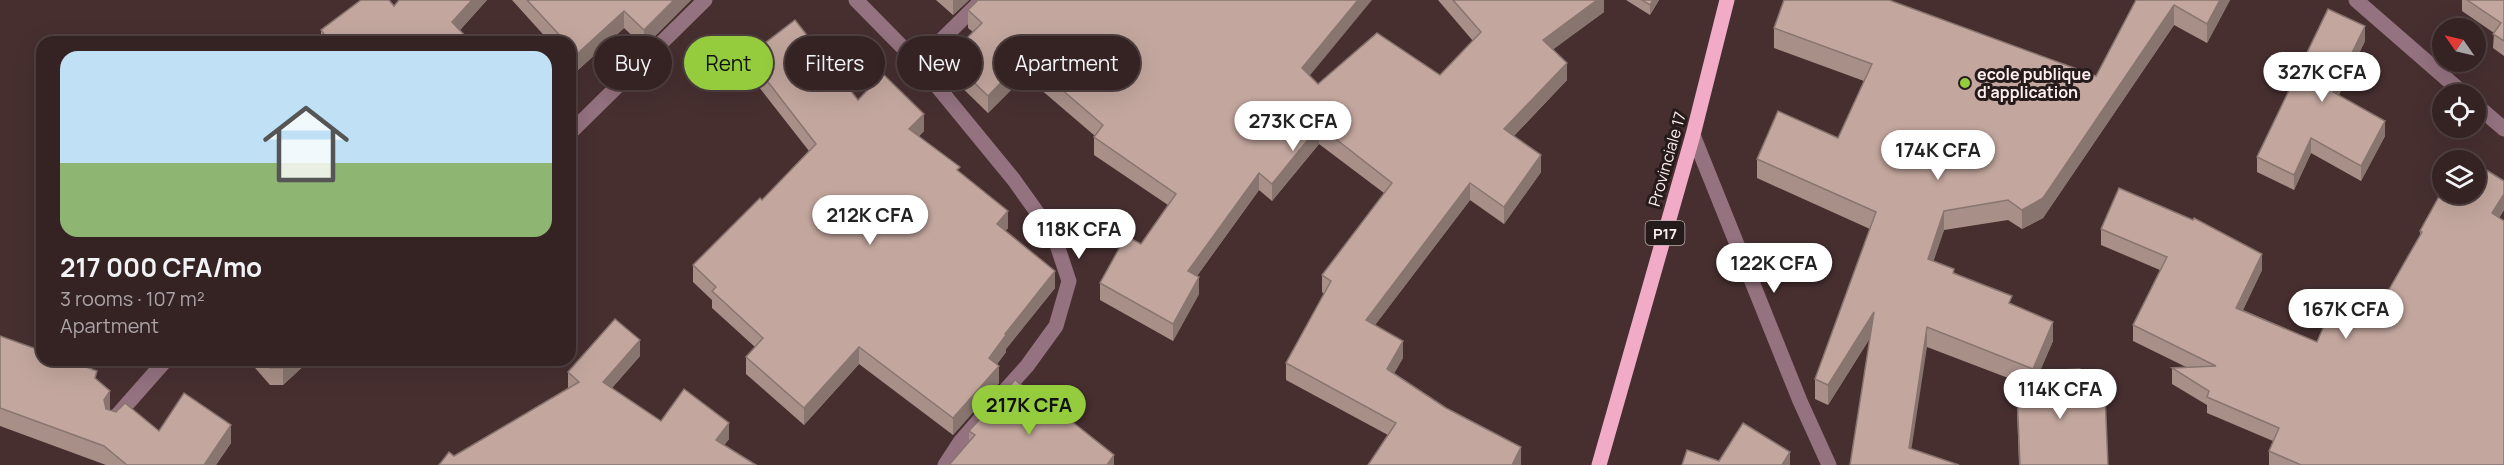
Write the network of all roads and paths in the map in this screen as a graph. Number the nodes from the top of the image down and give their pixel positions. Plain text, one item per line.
1 (705, 0) edge
2 (856, 0) edge
3 (982, 0) edge
4 (1728, 0) edge
5 (2356, 0) edge
6 (945, 36) edge
7 (897, 42) edge
8 (2453, 84) edge
9 (940, 90) edge
10 (2486, 113) edge
11 (576, 127) edge
12 (2504, 129) edge
13 (1693, 135) junction
14 (161, 366) edge
15 (113, 420) edge
16 (945, 465) edge
17 (1599, 465) edge
18 (1829, 465) edge

1 - 11 street
2 - 7 street
3 - 6 street
4 - 13 main road, Provinciale 17 / P17
5 - 8 street
9 - 16 street
10 - 12 street
13 - 17 main road, Provinciale 17 / P17
13 - 18 street
14 - 15 street

